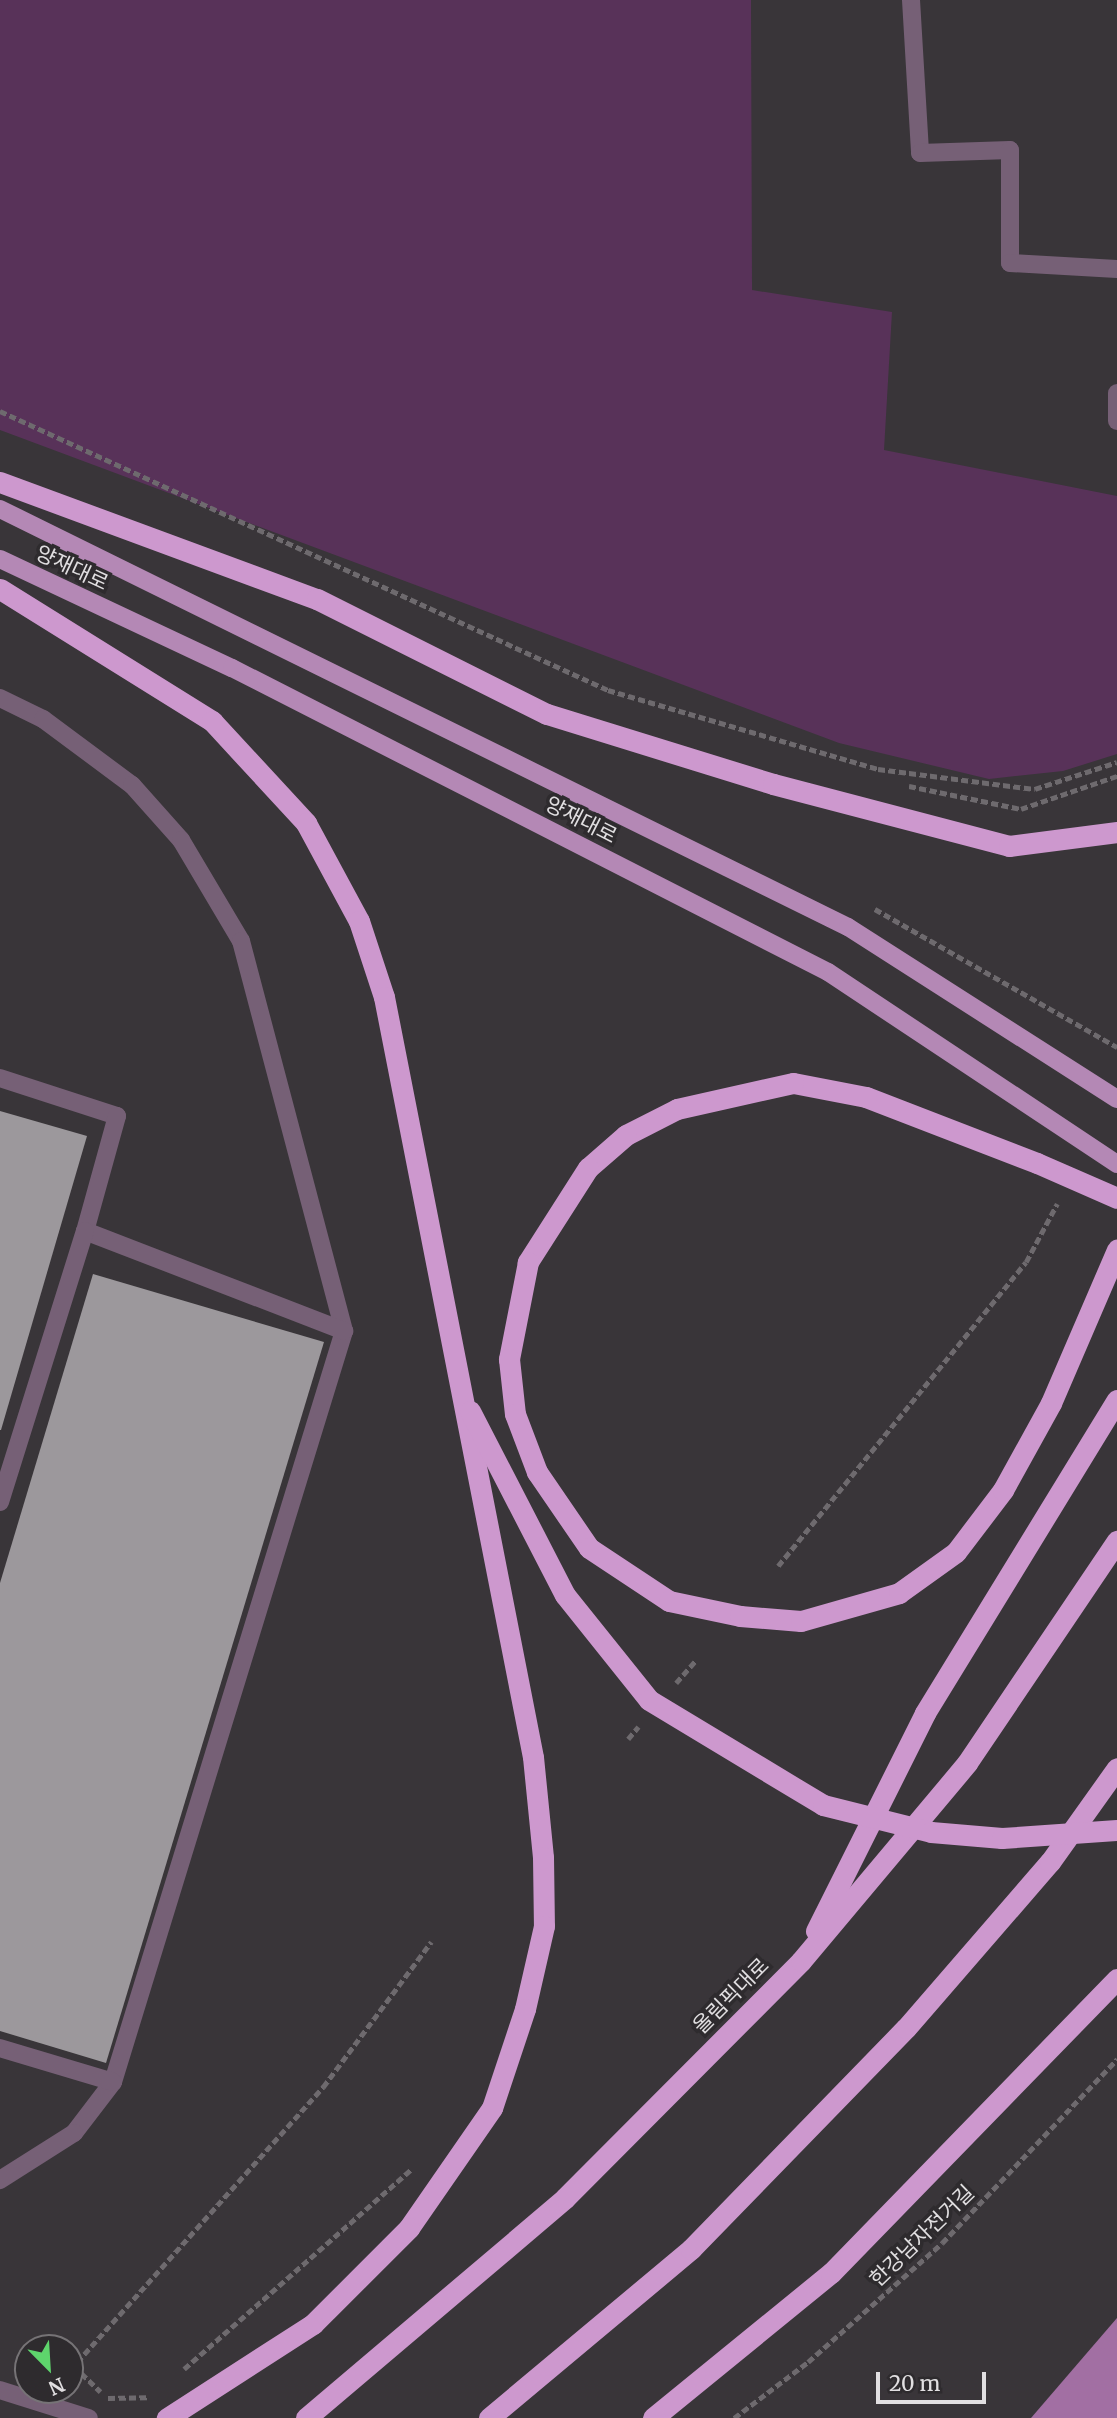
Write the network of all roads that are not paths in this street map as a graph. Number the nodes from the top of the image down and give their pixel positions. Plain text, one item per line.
1 (911, 0) edge
2 (1117, 269) edge
3 (1117, 393) edge
4 (1117, 421) edge
5 (0, 482) edge
6 (0, 509) edge
7 (0, 559) edge
8 (0, 589) edge
9 (0, 698) edge
10 (1117, 832) edge
11 (0, 1078) edge
12 (1117, 1099) edge
13 (1117, 1164) edge
14 (1117, 1198) edge
15 (85, 1231) junction
16 (1117, 1250) edge
17 (344, 1331) junction
18 (457, 1384) junction
19 (1117, 1400) edge
20 (0, 1502) edge
21 (1117, 1541) edge
22 (1117, 1768) edge
23 (1117, 1788) edge
24 (1117, 1830) edge
25 (1050, 1862) junction
26 (801, 1961) junction
27 (1117, 1979) edge
28 (0, 2049) edge
29 (113, 2082) junction
30 (0, 2180) edge
31 (0, 2390) edge
32 (89, 2418) edge
33 (167, 2418) edge
34 (306, 2418) edge
35 (489, 2418) edge
36 (653, 2418) edge

1 - 2 street
3 - 4 street
5 - 10 highway
6 - 12 main road, 양재대로, bridge
7 - 13 main road, 양재대로, bridge
8 - 18 highway
9 - 17 street
11 - 15 street
14 - 16 highway, bridge
15 - 17 street
15 - 20 street
17 - 29 street
18 - 24 highway, bridge
18 - 33 highway
19 - 26 highway
21 - 26 highway, 올림픽대로
22 - 25 highway
23 - 25 highway
25 - 35 highway
26 - 34 highway, 올림픽대로
27 - 36 highway
28 - 29 street
29 - 30 street
31 - 32 street

